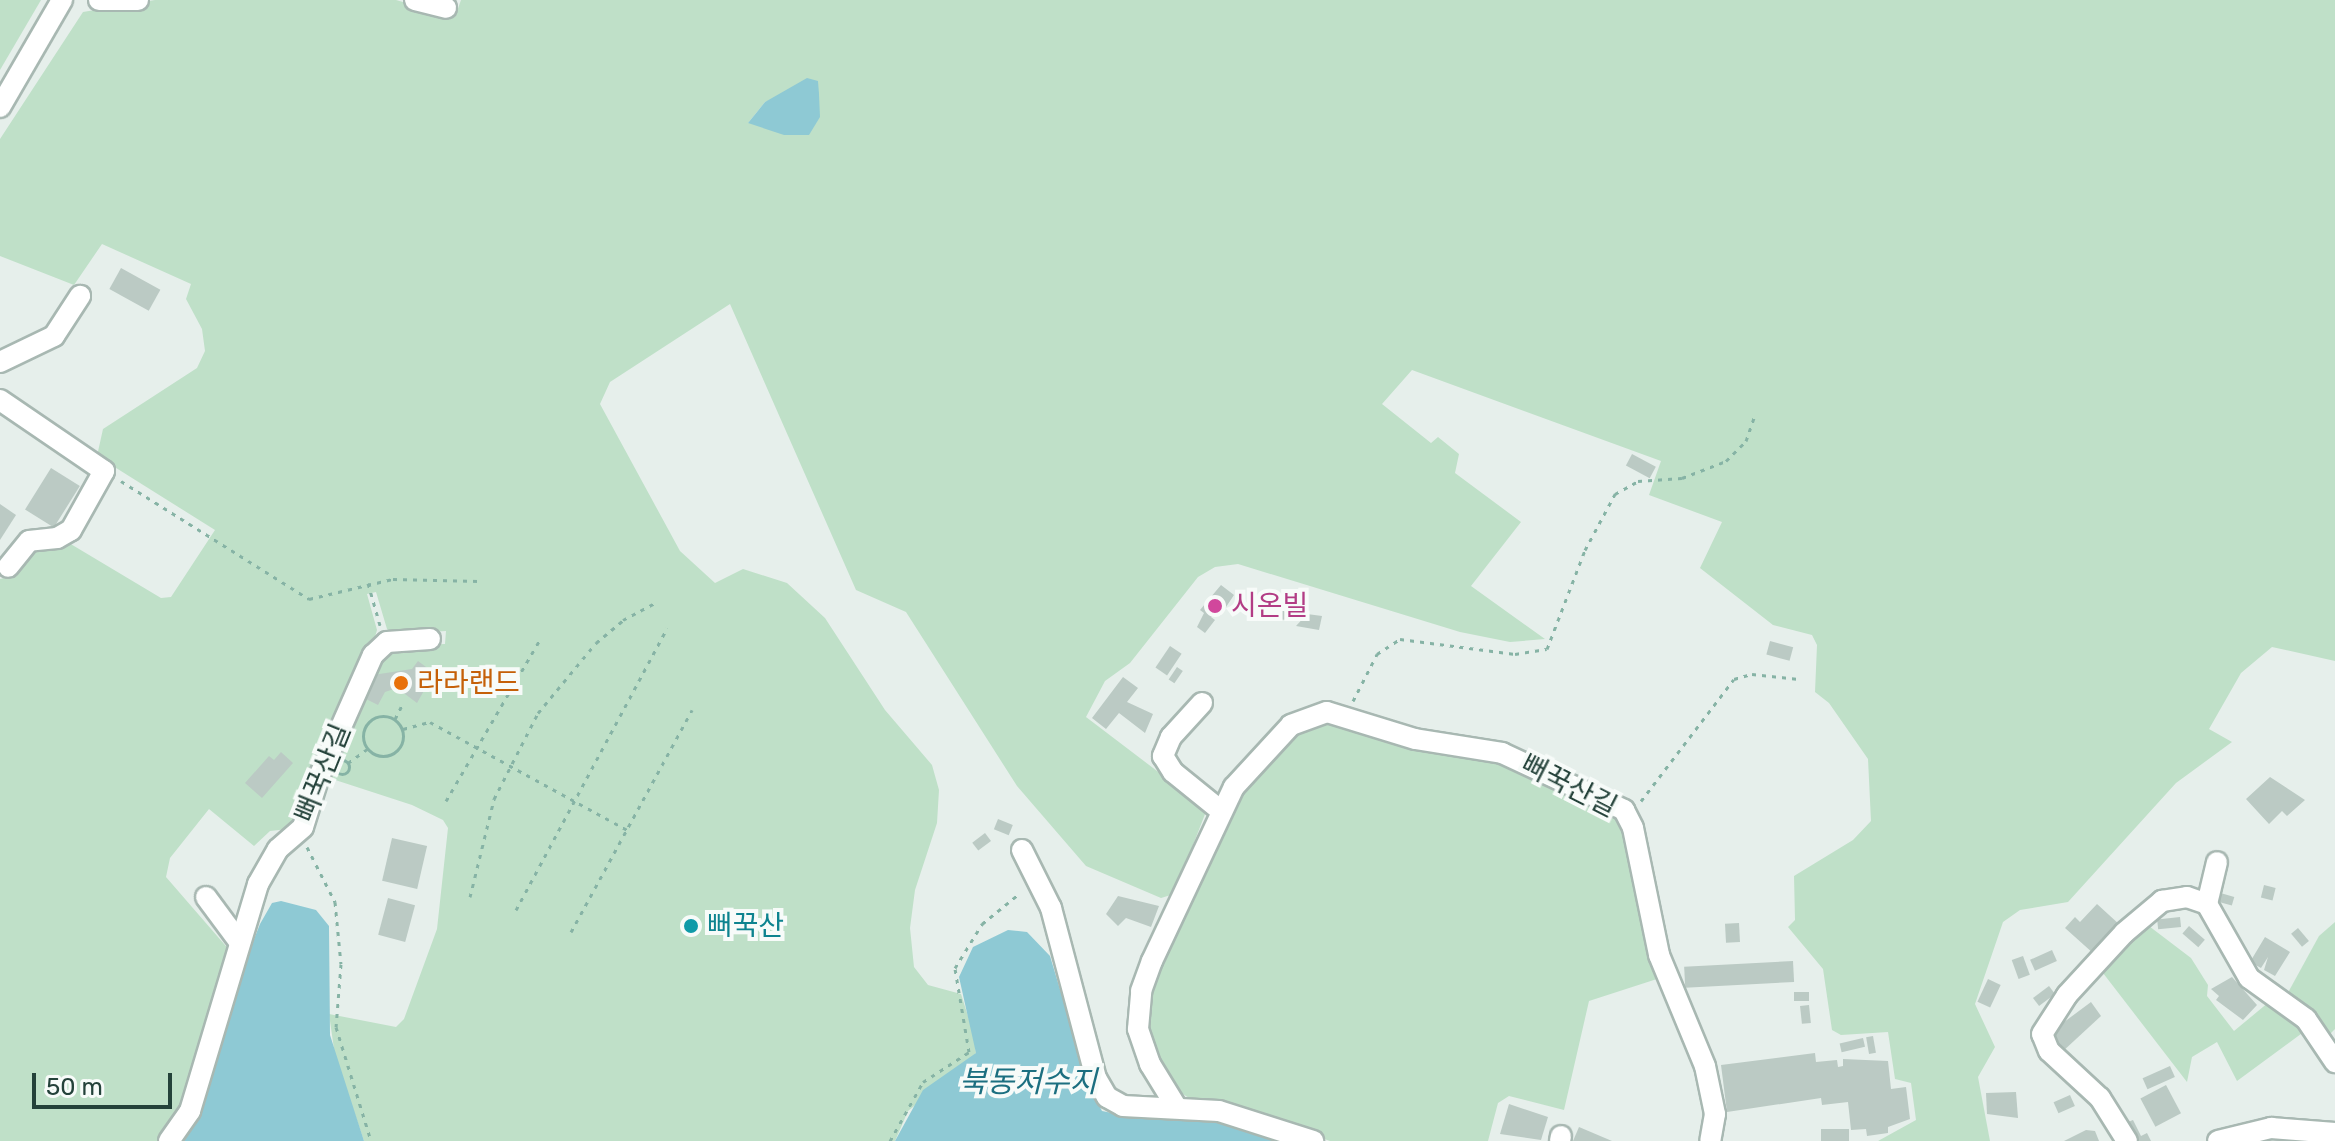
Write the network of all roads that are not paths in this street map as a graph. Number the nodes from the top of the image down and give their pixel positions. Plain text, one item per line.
1 (62, 0) edge
2 (99, 0) edge
3 (138, 0) edge
4 (415, 0) edge
5 (446, 8) dead end
6 (0, 107) edge
7 (80, 296) dead end
8 (0, 362) edge
9 (0, 400) edge
10 (8, 567) dead end
11 (430, 639) dead end
12 (1202, 703) dead end
13 (1220, 810) junction
14 (1022, 850) dead end
15 (2217, 862) dead end
16 (206, 897) dead end
17 (2207, 904) junction
18 (240, 943) junction
19 (2335, 1062) edge
20 (1177, 1108) junction
21 (2335, 1133) edge
22 (169, 1141) edge
23 (1313, 1141) edge
24 (1710, 1141) edge
25 (2127, 1141) edge
26 (2218, 1141) edge

1 - 6 street
2 - 3 street
4 - 5 street
7 - 8 street
9 - 10 street
11 - 18 street, 뻐꾹산길
12 - 13 street
13 - 20 street, 뻐꾹산길
13 - 24 street, 뻐꾹산길
14 - 20 street
15 - 17 street
16 - 18 street
17 - 19 street
17 - 25 street
18 - 22 street, 뻐꾹산길
20 - 23 street
21 - 26 street

